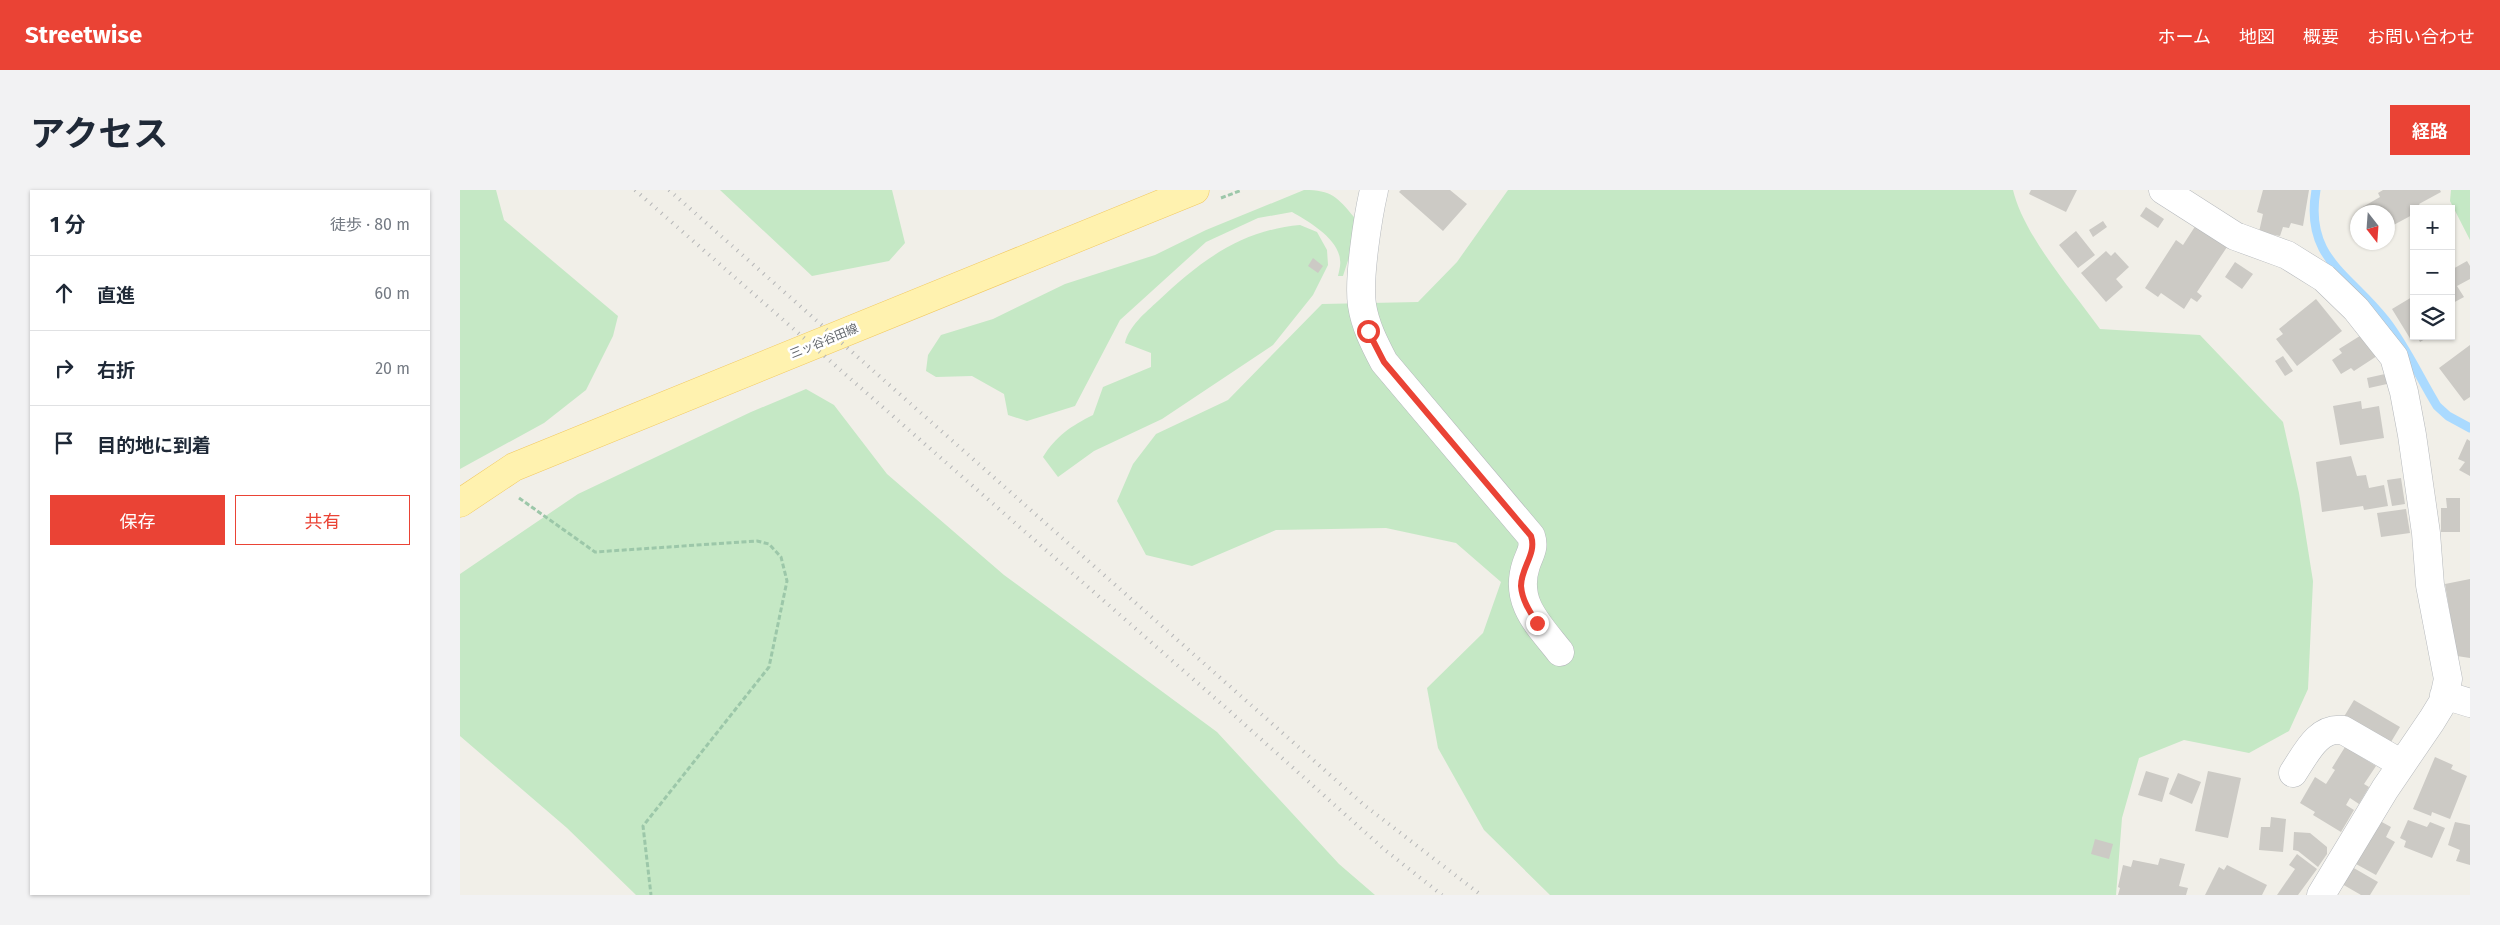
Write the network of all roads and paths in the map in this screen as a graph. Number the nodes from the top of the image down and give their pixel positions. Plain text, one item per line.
1 (1195, 190) edge
2 (1374, 190) edge
3 (2163, 190) edge
4 (517, 496) dead end
5 (460, 503) edge
6 (1560, 652) dead end
7 (2444, 695) junction
8 (2470, 703) edge
9 (2402, 764) junction
10 (2293, 773) dead end
11 (651, 895) edge
12 (2321, 895) edge

1 - 5 main road, 三ッ谷谷田線
2 - 6 street
3 - 7 street
4 - 11 path
7 - 8 street
7 - 9 street
9 - 10 street
9 - 12 street

